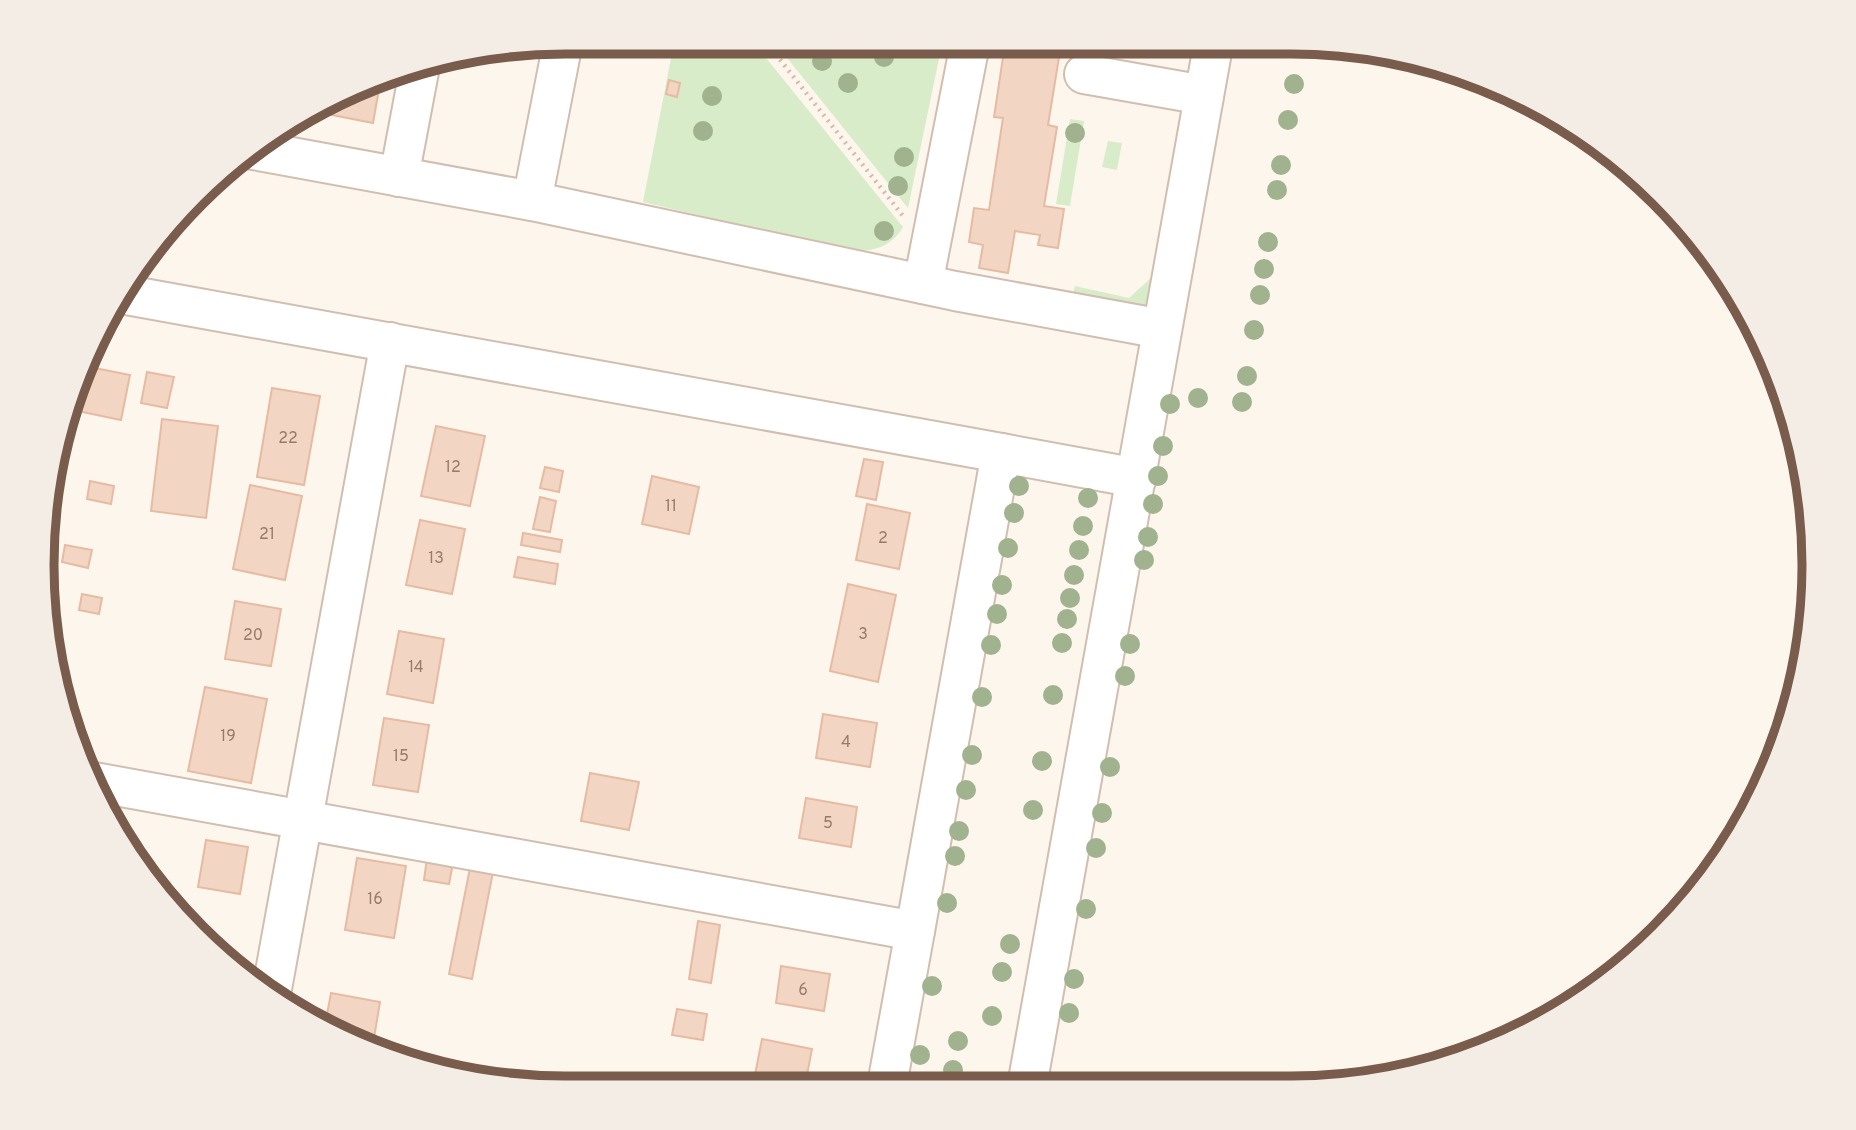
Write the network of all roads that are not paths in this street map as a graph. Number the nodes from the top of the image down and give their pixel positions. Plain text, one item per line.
1 (561, 54) edge
2 (968, 54) edge
3 (1212, 54) edge
4 (1084, 75) dead end
5 (418, 76) edge
6 (1204, 95) junction
7 (265, 152) edge
8 (399, 177) junction
9 (532, 201) junction
10 (926, 267) junction
11 (131, 296) edge
12 (1162, 329) junction
13 (390, 342) junction
14 (1001, 453) junction
15 (1137, 478) junction
16 (104, 784) edge
17 (303, 820) junction
18 (915, 931) junction
19 (273, 984) edge
20 (889, 1076) edge
21 (1029, 1076) edge

1 - 9 street
2 - 10 street
3 - 6 street
4 - 6 street
5 - 8 street
6 - 12 street
7 - 8 street
8 - 9 street
9 - 10 street
10 - 12 street
11 - 13 street
12 - 15 street
13 - 14 street
13 - 17 street
14 - 15 street
14 - 18 street
15 - 21 street
16 - 17 street
17 - 18 street
17 - 19 street
18 - 20 street

